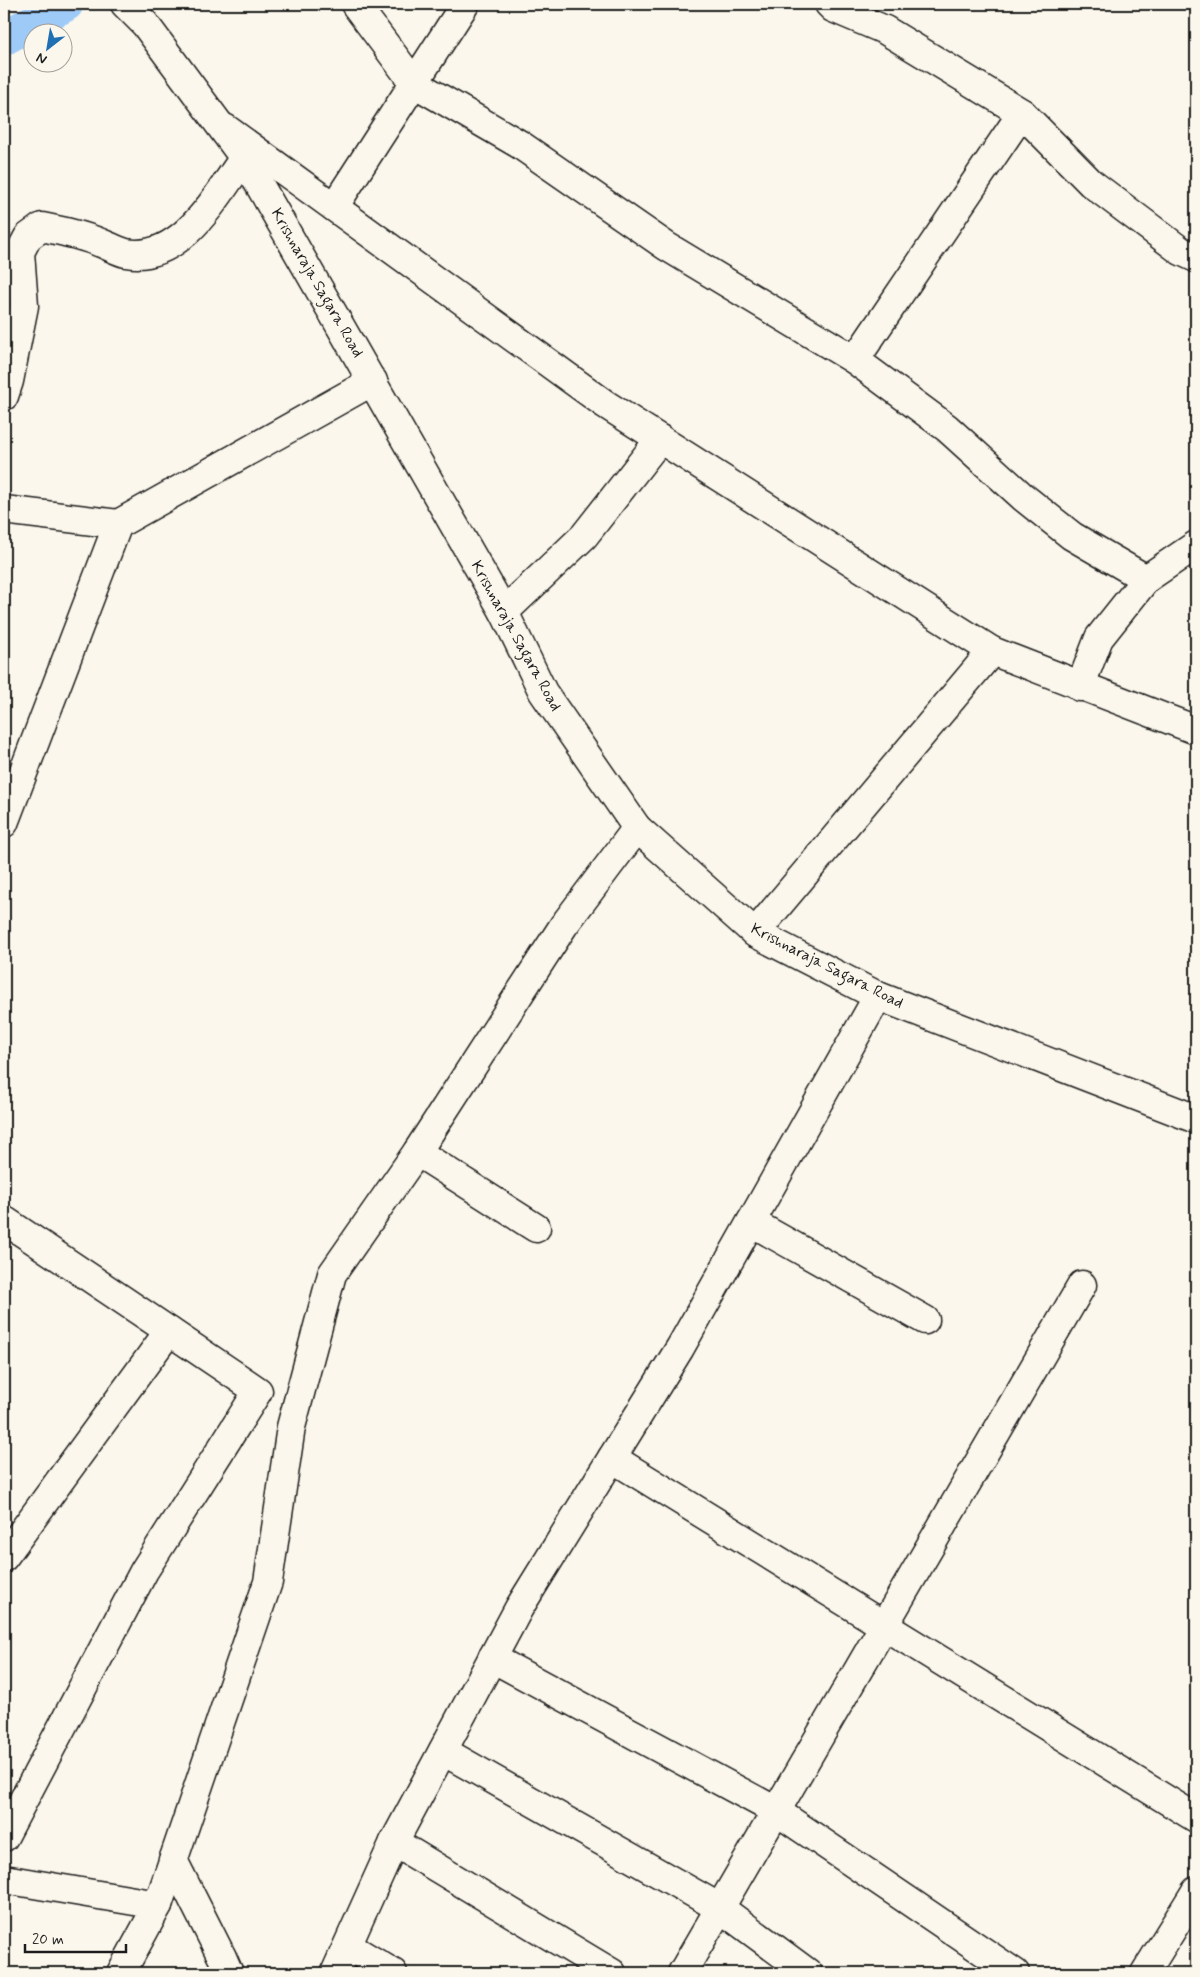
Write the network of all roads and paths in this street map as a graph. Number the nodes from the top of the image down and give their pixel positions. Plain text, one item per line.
1 (125, 4) edge
2 (355, 4) edge
3 (465, 4) edge
4 (830, 4) edge
5 (414, 83) junction
6 (1022, 113) junction
7 (220, 124) junction
8 (244, 158) junction
9 (334, 207) junction
10 (1196, 258) edge
11 (855, 360) junction
12 (373, 380) junction
13 (4, 396) edge
14 (660, 439) junction
15 (4, 510) edge
16 (118, 524) junction
17 (1196, 545) edge
18 (1146, 579) junction
19 (504, 612) junction
20 (992, 651) junction
21 (1080, 687) junction
22 (1196, 730) edge
23 (4, 823) edge
24 (637, 828) junction
25 (755, 933) junction
26 (878, 996) junction
27 (1196, 1118) edge
28 (417, 1152) junction
29 (4, 1220) edge
30 (751, 1222) junction
31 (536, 1228) dead end
32 (1082, 1285) dead end
33 (925, 1320) dead end
34 (169, 1331) junction
35 (612, 1458) junction
36 (4, 1557) edge
37 (884, 1625) junction
38 (492, 1658) junction
39 (443, 1750) junction
40 (776, 1811) junction
41 (1196, 1818) edge
42 (4, 1837) edge
43 (394, 1842) junction
44 (173, 1860) junction
45 (4, 1879) edge
46 (1196, 1891) edge
47 (158, 1905) junction
48 (720, 1908) junction
49 (348, 1946) junction
50 (121, 1973) edge
51 (229, 1973) edge
52 (335, 1973) edge
53 (393, 1973) edge
54 (612, 1973) edge
55 (682, 1973) edge
56 (808, 1973) edge
57 (1015, 1973) edge
58 (1145, 1973) edge

1 - 7 street, Krishnaraja Sagara Road
2 - 5 street
3 - 5 street
4 - 6 street
5 - 9 street
5 - 11 street
6 - 10 street
6 - 11 street
7 - 8 street, Krishnaraja Sagara Road
7 - 9 street
8 - 12 street, Krishnaraja Sagara Road
8 - 13 street
9 - 14 street
11 - 18 street
12 - 16 street
12 - 19 street, Krishnaraja Sagara Road
14 - 19 street
14 - 20 street
15 - 16 street
16 - 23 street
17 - 18 street
18 - 21 street
19 - 24 street, Krishnaraja Sagara Road
20 - 21 street
20 - 25 street
21 - 22 street
24 - 25 street, Krishnaraja Sagara Road
24 - 28 street
25 - 26 street, Krishnaraja Sagara Road
26 - 27 street, Krishnaraja Sagara Road
26 - 30 street
28 - 31 street
28 - 44 street
29 - 34 street
30 - 33 street
30 - 35 street
32 - 37 street
34 - 36 street
34 - 42 street
35 - 37 street
35 - 38 street
37 - 40 street
37 - 41 street
38 - 39 street
38 - 40 street
39 - 43 street
39 - 48 street
40 - 48 street
40 - 57 street
43 - 49 street
43 - 54 street
44 - 47 street
44 - 51 street
45 - 47 street
46 - 58 street
47 - 50 street
48 - 55 street
48 - 56 street
49 - 52 street
49 - 53 street

